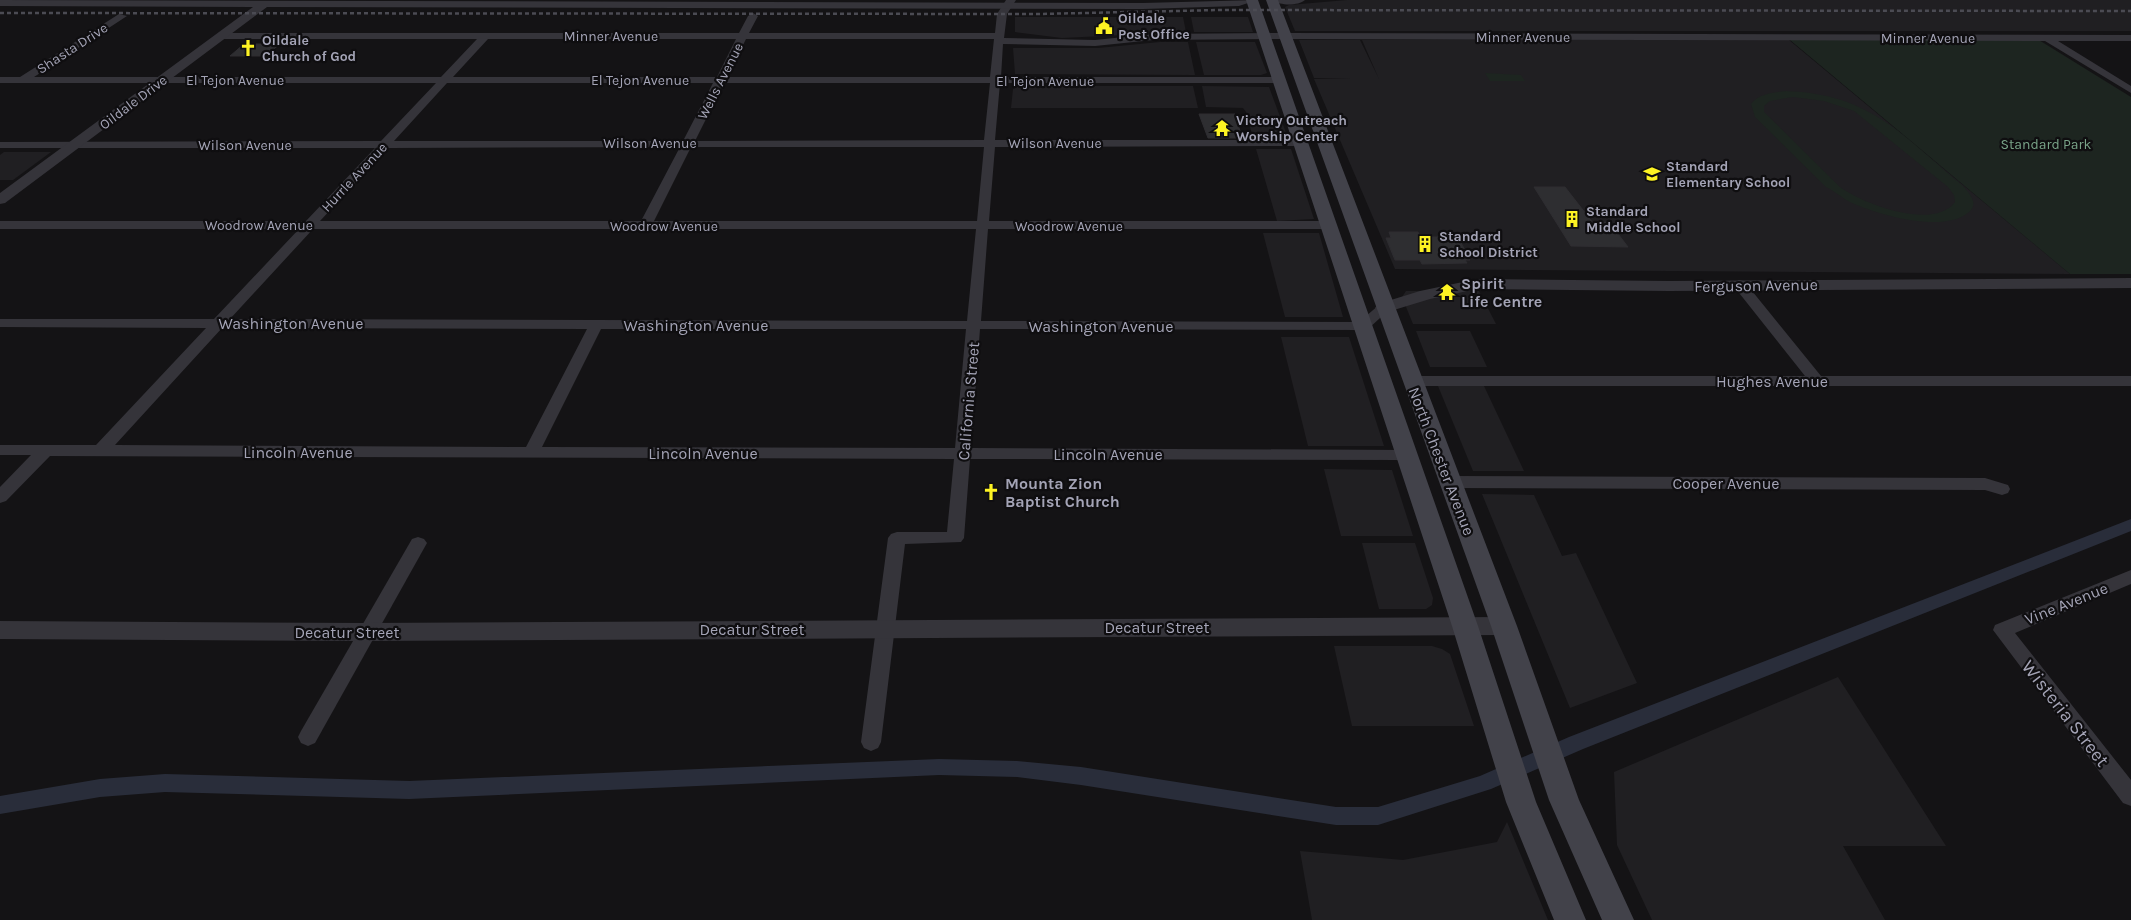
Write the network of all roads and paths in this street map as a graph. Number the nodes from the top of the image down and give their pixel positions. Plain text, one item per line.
1 (1215, 0) edge
2 (1252, 0) edge
3 (1272, 0) edge
4 (1279, 0) edge
5 (1298, 0) edge
6 (92, 2) edge
7 (267, 2) edge
8 (516, 2) edge
9 (641, 2) edge
10 (766, 2) edge
11 (890, 2) edge
12 (1011, 2) edge
13 (0, 3) edge
14 (1133, 5) junction
15 (122, 16) dead end
16 (753, 16) dead end
17 (223, 36) junction
18 (485, 36) junction
19 (743, 36) junction
20 (1274, 36) junction
21 (2047, 38) junction
22 (2131, 38) edge
23 (999, 39) junction
24 (0, 80) edge
25 (22, 80) junction
26 (163, 80) junction
27 (444, 80) junction
28 (720, 80) junction
29 (1279, 80) junction
30 (996, 81) junction
31 (2131, 90) edge
32 (688, 143) junction
33 (990, 143) junction
34 (1300, 143) junction
35 (385, 144) junction
36 (74, 145) junction
37 (0, 146) edge
38 (0, 200) edge
39 (0, 225) edge
40 (1329, 225) junction
41 (309, 226) junction
42 (645, 226) junction
43 (983, 226) junction
44 (1740, 284) junction
45 (2130, 284) edge
46 (1384, 308) junction
47 (0, 322) edge
48 (218, 323) junction
49 (596, 324) junction
50 (975, 326) junction
51 (1363, 326) junction
52 (1412, 381) junction
53 (2131, 381) edge
54 (1817, 382) junction
55 (1404, 445) junction
56 (0, 450) edge
57 (45, 451) junction
58 (100, 451) junction
59 (531, 452) junction
60 (964, 454) junction
61 (1450, 482) junction
62 (2002, 489) dead end
63 (0, 497) edge
64 (418, 543) dead end
65 (2131, 577) edge
66 (1465, 626) junction
67 (1504, 626) junction
68 (886, 628) junction
69 (0, 630) edge
70 (2002, 630) joint
71 (366, 632) junction
72 (308, 737) dead end
73 (871, 742) dead end
74 (2131, 796) edge
75 (1570, 920) edge
76 (1618, 920) edge

1 - 14 street
2 - 14 street
2 - 20 main road, North Chester Avenue
3 - 20 main road, North Chester Avenue
4 - 5 street
6 - 7 street
6 - 13 street
7 - 8 street
7 - 17 street, Oildale Drive
8 - 9 street
9 - 10 street
10 - 11 street
11 - 12 street
12 - 14 street
12 - 23 street, California Street
15 - 25 street, Shasta Drive
16 - 19 street, Wells Avenue
17 - 18 street, Minner Avenue
17 - 26 street, Oildale Drive
18 - 19 street, Minner Avenue
18 - 27 street, Hurrle Avenue
19 - 23 street, Minner Avenue
19 - 28 street, Wells Avenue
20 - 21 street, Minner Avenue
20 - 23 street, Minner Avenue
20 - 29 main road, North Chester Avenue
20 - 46 main road, North Chester Avenue
21 - 22 street, Minner Avenue
21 - 31 street
23 - 30 street, California Street
24 - 25 street, El Tejon Avenue
25 - 26 street, El Tejon Avenue
26 - 27 street, El Tejon Avenue
26 - 36 street, Oildale Drive
27 - 28 street, El Tejon Avenue
27 - 35 street, Hurrle Avenue
28 - 30 street, El Tejon Avenue
28 - 32 street, Wells Avenue
29 - 30 street, El Tejon Avenue
29 - 34 main road, North Chester Avenue
30 - 33 street, California Street
32 - 33 street, Wilson Avenue
32 - 35 street, Wilson Avenue
32 - 42 street, Wells Avenue
33 - 34 street, Wilson Avenue
33 - 43 street, California Street
34 - 40 main road, North Chester Avenue
35 - 36 street, Wilson Avenue
35 - 41 street, Hurrle Avenue
36 - 37 street, Wilson Avenue
36 - 38 street, Oildale Drive
39 - 41 street, Woodrow Avenue
40 - 43 street, Woodrow Avenue
40 - 51 main road, North Chester Avenue
41 - 42 street, Woodrow Avenue
41 - 48 street, Hurrle Avenue
42 - 43 street, Woodrow Avenue
43 - 50 street, California Street
44 - 45 street, Ferguson Avenue
44 - 46 street, Ferguson Avenue
44 - 54 street
46 - 51 street
46 - 52 main road, North Chester Avenue
47 - 48 street, Washington Avenue
48 - 49 street, Washington Avenue
48 - 58 street, Hurrle Avenue
49 - 50 street, Washington Avenue
49 - 59 street
50 - 51 street, Washington Avenue
50 - 60 street, California Street
51 - 55 main road, North Chester Avenue
52 - 54 street, Hughes Avenue
52 - 61 main road, North Chester Avenue
53 - 54 street, Hughes Avenue
55 - 60 street, Lincoln Avenue
55 - 61 main road
55 - 66 main road, North Chester Avenue
56 - 57 street, Lincoln Avenue
57 - 58 street, Lincoln Avenue
57 - 63 street
58 - 59 street, Lincoln Avenue
59 - 60 street, Lincoln Avenue
60 - 68 street, California Street
61 - 62 street, Cooper Avenue
61 - 67 main road, North Chester Avenue
64 - 71 street
65 - 70 street, Vine Avenue
66 - 67 street, Decatur Street
66 - 68 street, Decatur Street
66 - 75 main road, North Chester Avenue
67 - 76 main road, North Chester Avenue
68 - 71 street, Decatur Street
68 - 73 street, California Street
69 - 71 street, Decatur Street
70 - 74 street, Wisteria Street
71 - 72 street

